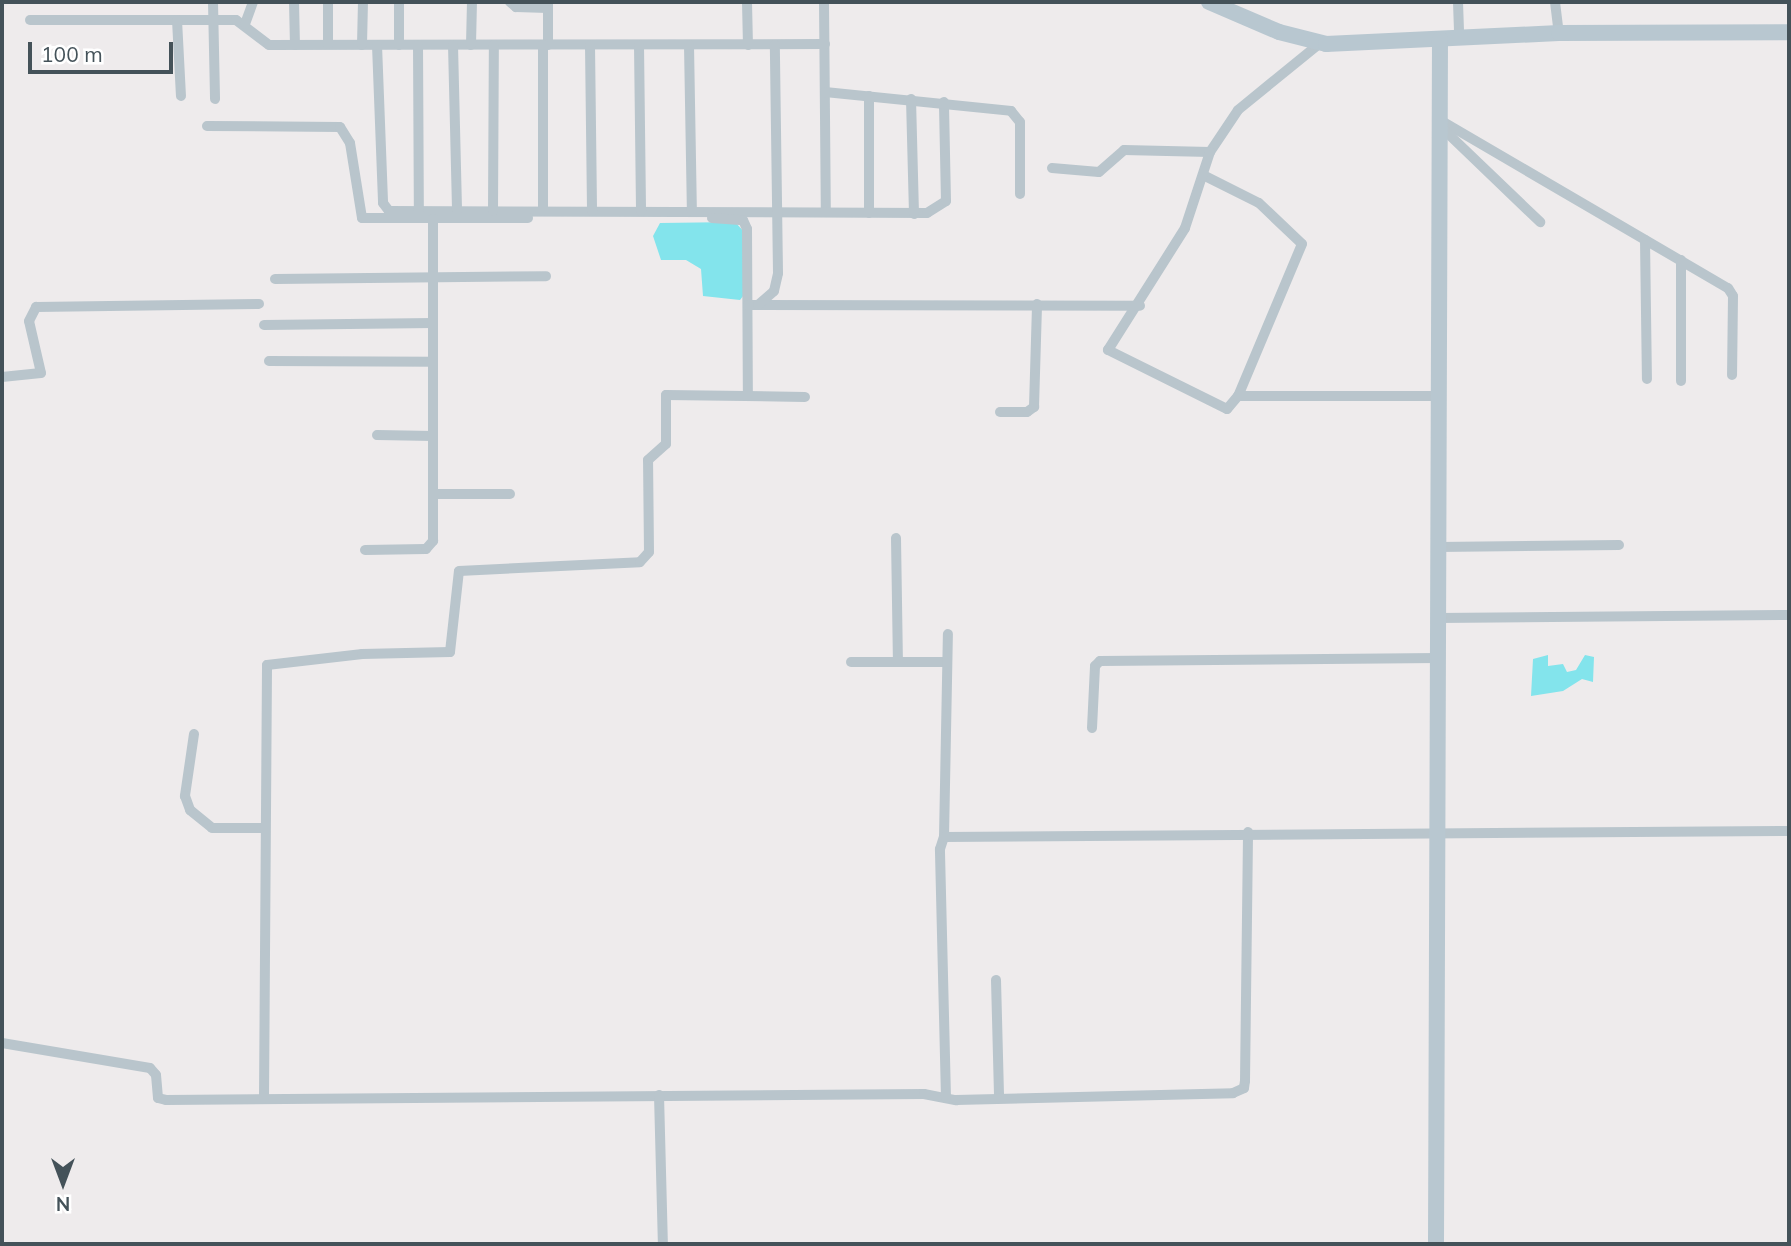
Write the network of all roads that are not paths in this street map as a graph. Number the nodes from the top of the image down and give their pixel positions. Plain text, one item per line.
1 (213, 2) edge
2 (253, 2) edge
3 (294, 2) edge
4 (328, 2) edge
5 (363, 2) edge
6 (400, 2) edge
7 (472, 2) edge
8 (510, 2) edge
9 (747, 2) edge
10 (824, 2) edge
11 (1209, 2) edge
12 (1458, 2) edge
13 (1555, 2) edge
14 (548, 5) edge
15 (30, 20) dead end
16 (177, 20) junction
17 (214, 20) junction
18 (245, 24) junction
19 (1789, 32) edge
20 (1559, 33) junction
21 (1459, 38) junction
22 (1440, 39) junction
23 (328, 44) junction
24 (748, 44) junction
25 (775, 44) junction
26 (825, 44) junction
27 (1319, 44) junction
28 (295, 45) junction
29 (377, 45) junction
30 (362, 46) junction
31 (399, 46) junction
32 (418, 46) junction
33 (453, 46) junction
34 (471, 46) junction
35 (494, 46) junction
36 (545, 46) junction
37 (590, 46) junction
38 (639, 46) junction
39 (689, 46) junction
40 (825, 92) junction
41 (181, 96) dead end
42 (869, 96) junction
43 (215, 99) dead end
44 (911, 99) junction
45 (944, 102) junction
46 (1440, 123) junction
47 (207, 126) dead end
48 (1210, 152) junction
49 (1052, 168) dead end
50 (1205, 176) junction
51 (1020, 194) dead end
52 (419, 211) junction
53 (457, 211) junction
54 (494, 211) junction
55 (543, 211) junction
56 (592, 211) junction
57 (641, 211) junction
58 (692, 211) junction
59 (777, 211) junction
60 (826, 212) junction
61 (869, 213) junction
62 (914, 214) junction
63 (433, 219) junction
64 (1540, 222) dead end
65 (1645, 240) junction
66 (1681, 260) junction
67 (546, 276) dead end
68 (433, 277) junction
69 (275, 279) dead end
70 (259, 304) dead end
71 (1037, 304) junction
72 (753, 305) junction
73 (1140, 306) junction
74 (433, 323) junction
75 (264, 325) dead end
76 (269, 361) dead end
77 (433, 362) junction
78 (1732, 375) dead end
79 (2, 377) edge
80 (1647, 379) dead end
81 (1681, 381) dead end
82 (748, 394) junction
83 (1238, 396) junction
84 (1439, 396) junction
85 (805, 397) dead end
86 (1000, 412) dead end
87 (377, 435) dead end
88 (433, 436) junction
89 (433, 494) junction
90 (510, 494) dead end
91 (896, 538) dead end
92 (1619, 545) dead end
93 (1438, 547) junction
94 (365, 550) dead end
95 (1789, 615) edge
96 (1438, 618) junction
97 (948, 634) dead end
98 (1438, 658) junction
99 (851, 662) dead end
100 (898, 662) junction
101 (947, 662) junction
102 (1092, 728) dead end
103 (194, 734) dead end
104 (264, 828) junction
105 (1789, 831) edge
106 (1248, 832) junction
107 (1437, 833) junction
108 (944, 837) junction
109 (996, 980) dead end
110 (2, 1043) edge
111 (659, 1095) junction
112 (264, 1098) junction
113 (946, 1098) junction
114 (999, 1098) junction
115 (663, 1244) edge
116 (1436, 1244) edge

1 - 17 street
2 - 18 street
3 - 28 street
4 - 23 street
5 - 30 street
6 - 31 street
7 - 34 street
8 - 14 street
9 - 24 street
10 - 26 street
11 - 27 street
12 - 21 street
13 - 20 street
14 - 36 street
15 - 16 street
16 - 17 street
16 - 41 street
17 - 18 street
17 - 43 street
18 - 28 street
19 - 20 street
20 - 21 street
21 - 22 street
22 - 27 street
22 - 46 street
23 - 28 street
23 - 30 street
24 - 25 street
24 - 39 street
25 - 26 street
25 - 59 street
26 - 40 street
27 - 48 street
29 - 30 street
29 - 31 street
29 - 52 street
31 - 32 street
32 - 33 street
32 - 52 street
33 - 34 street
33 - 53 street
34 - 35 street
35 - 36 street
35 - 54 street
36 - 37 street
36 - 55 street
37 - 38 street
37 - 56 street
38 - 39 street
38 - 57 street
39 - 58 street
40 - 42 street
40 - 60 street
42 - 44 street
42 - 61 street
44 - 45 street
44 - 62 street
45 - 51 street
45 - 62 street
46 - 64 street
46 - 65 street
46 - 84 street
47 - 63 street
48 - 49 street
48 - 50 street
50 - 73 street
50 - 83 street
52 - 53 street
53 - 54 street
54 - 55 street
55 - 56 street
56 - 57 street
57 - 58 street
58 - 59 street
59 - 60 street
59 - 72 street
60 - 61 street
61 - 62 street
63 - 68 street
63 - 72 street
65 - 66 street
65 - 80 street
66 - 78 street
66 - 81 street
67 - 68 street
68 - 69 street
68 - 74 street
70 - 79 street
71 - 72 street
71 - 73 street
71 - 86 street
72 - 82 street
73 - 83 street
74 - 75 street
74 - 77 street
76 - 77 street
77 - 88 street
82 - 85 street
82 - 104 street
83 - 84 street
84 - 93 street
87 - 88 street
88 - 89 street
89 - 90 street
89 - 94 street
91 - 100 street
92 - 93 street
93 - 96 street
95 - 96 street
96 - 98 street
97 - 101 street
98 - 102 street
98 - 107 street
99 - 100 street
100 - 101 street
101 - 108 street
103 - 104 street
104 - 112 street
105 - 107 street
106 - 107 street
106 - 108 street
106 - 114 street
107 - 116 street
108 - 113 street
109 - 114 street
110 - 112 street
111 - 112 street
111 - 113 street
111 - 115 street
113 - 114 street

